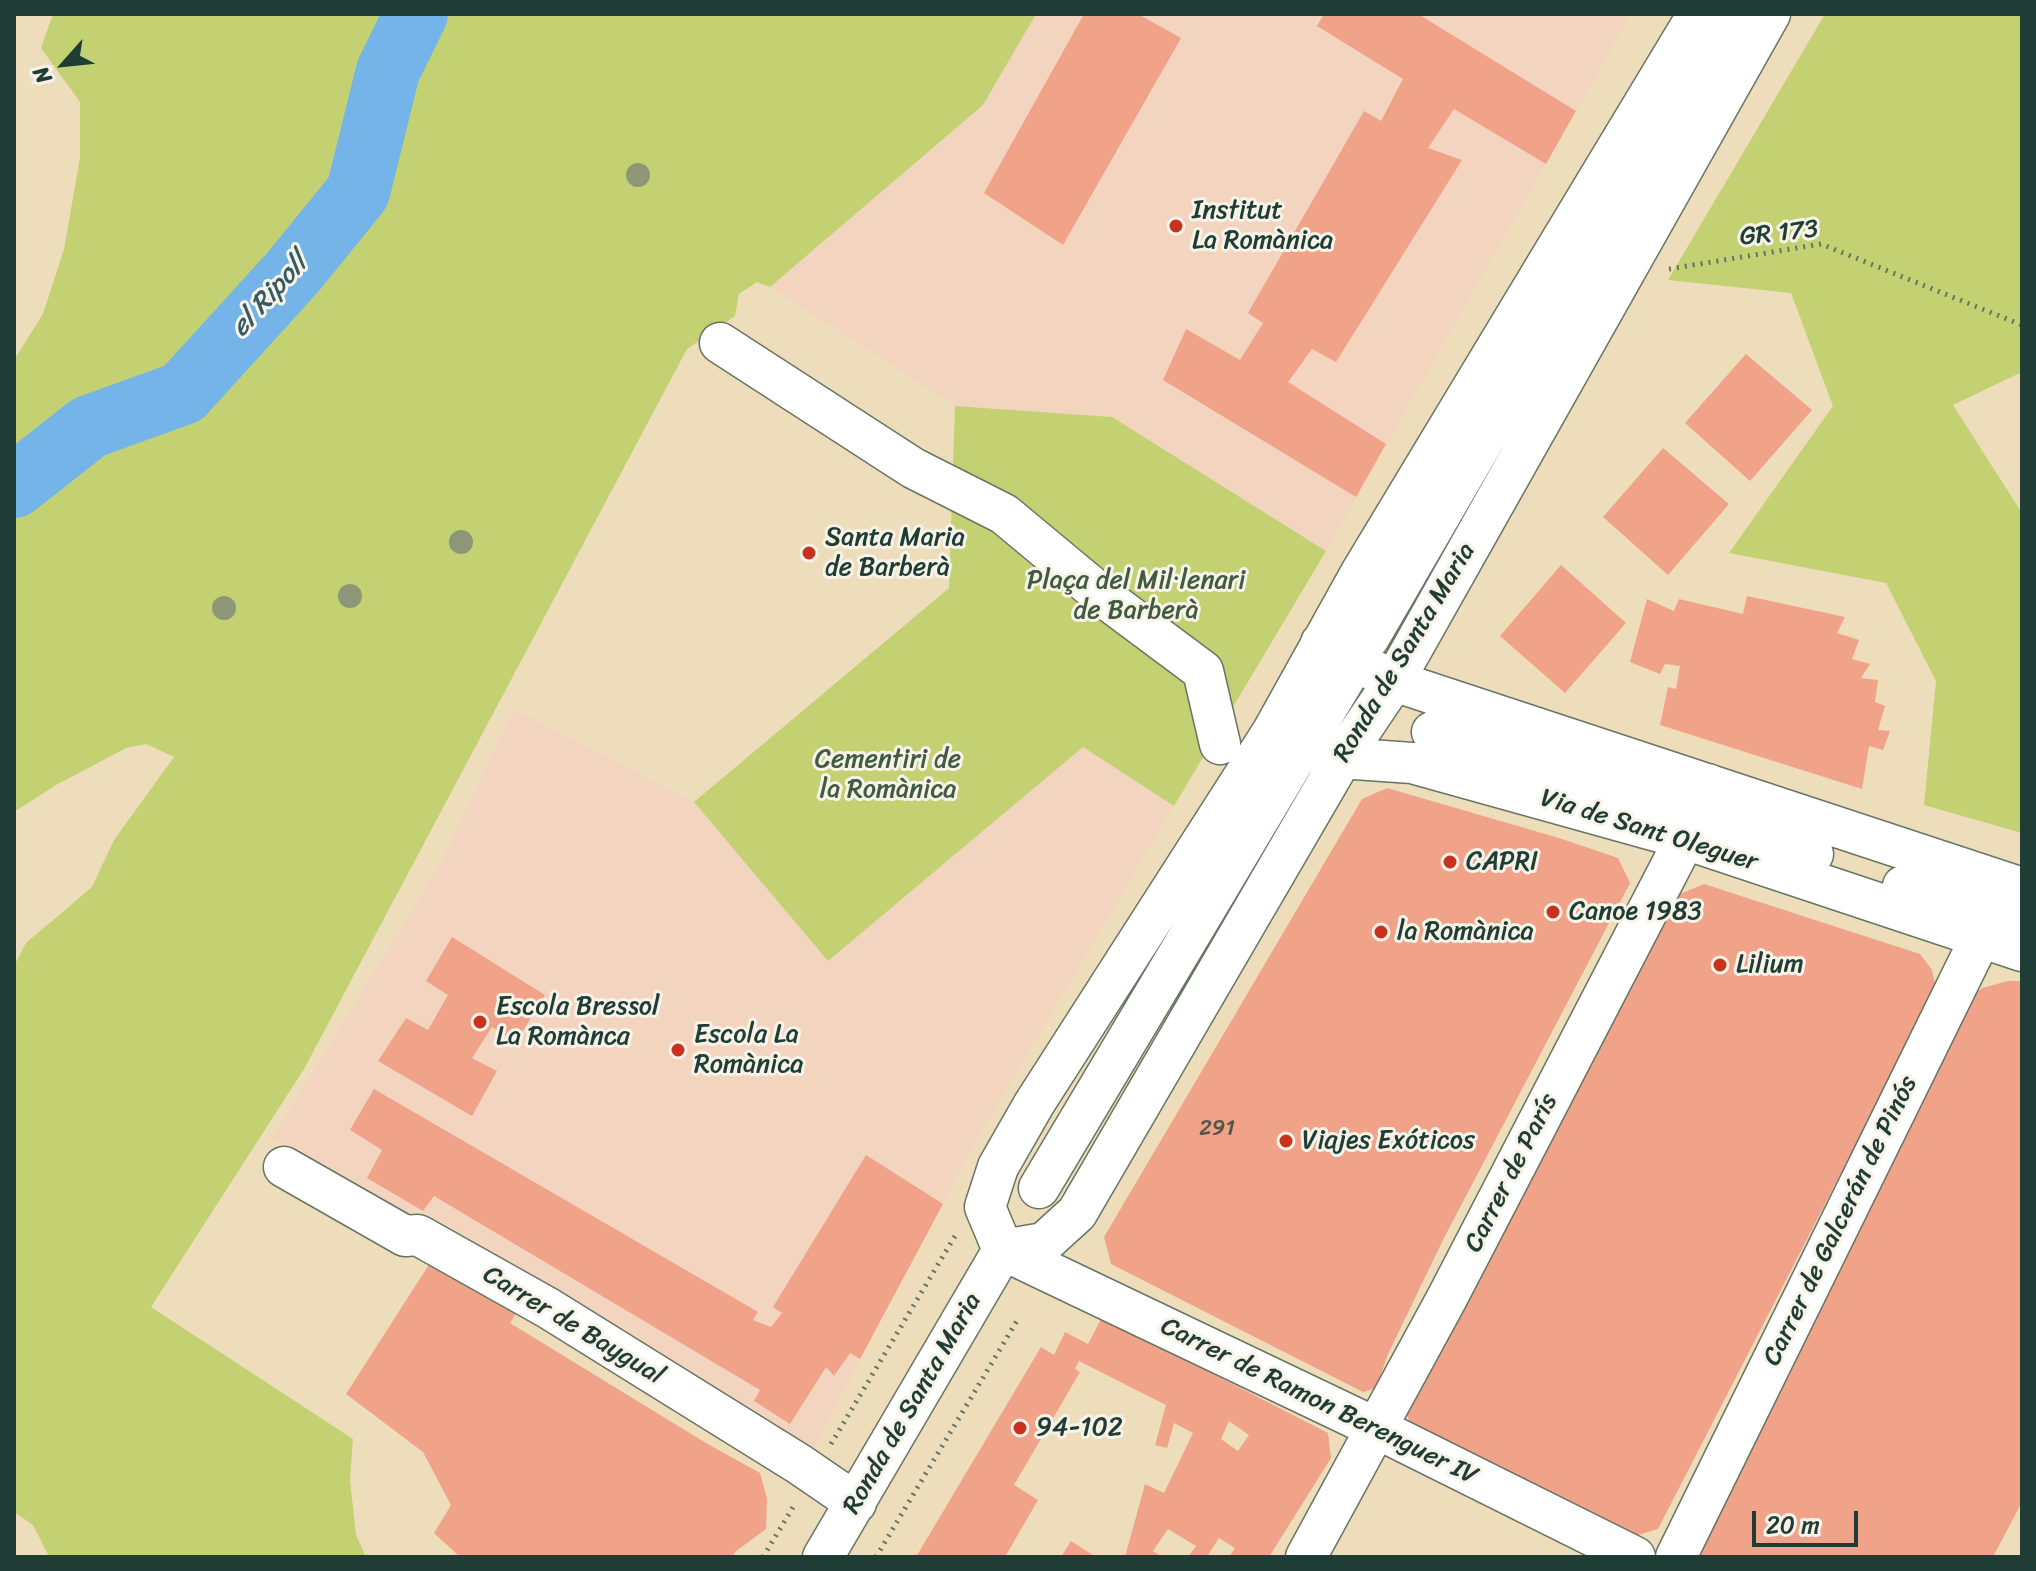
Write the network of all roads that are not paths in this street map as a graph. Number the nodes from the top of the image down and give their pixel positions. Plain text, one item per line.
1 (1698, 14) edge
2 (1731, 14) edge
3 (1770, 14) edge
4 (720, 343) dead end
5 (1321, 643) junction
6 (1394, 681) junction
7 (1432, 732) dead end
8 (1220, 744) dead end
9 (1305, 746) junction
10 (1697, 812) junction
11 (2003, 907) edge
12 (2022, 951) edge
13 (284, 1167) dead end
14 (1036, 1188) dead end
15 (1003, 1250) junction
16 (1376, 1428) junction
17 (856, 1503) junction
18 (823, 1557) edge
19 (1306, 1557) edge
20 (1635, 1557) edge
21 (1676, 1557) edge

1 - 5 street, Ronda de Santa Maria
2 - 9 street, Ronda de Santa Maria
3 - 6 street, Ronda de Santa Maria
4 - 8 street
5 - 6 street, Via de Sant Oleguer
5 - 9 street, Ronda de Santa Maria
6 - 9 street, Ronda de Santa Maria
6 - 10 street, Via de Sant Oleguer
7 - 10 street, Via de Sant Oleguer
9 - 10 street, Via de Sant Oleguer
9 - 14 street
9 - 15 street, Ronda de Santa Maria
9 - 15 street, Ronda de Santa Maria
10 - 11 street, Via de Sant Oleguer
10 - 11 street, Via de Sant Oleguer
10 - 16 street, Carrer de París
11 - 12 street, Via de Sant Oleguer
11 - 21 street, Carrer de Galcerán de Pinós
13 - 17 street, Carrer de Baygual
15 - 16 street, Carrer de Ramon Berenguer IV
15 - 17 street, Ronda de Santa Maria
16 - 19 street, Carrer de París
16 - 20 street, Carrer de Ramon Berenguer IV
17 - 18 street, Ronda de Santa Maria

